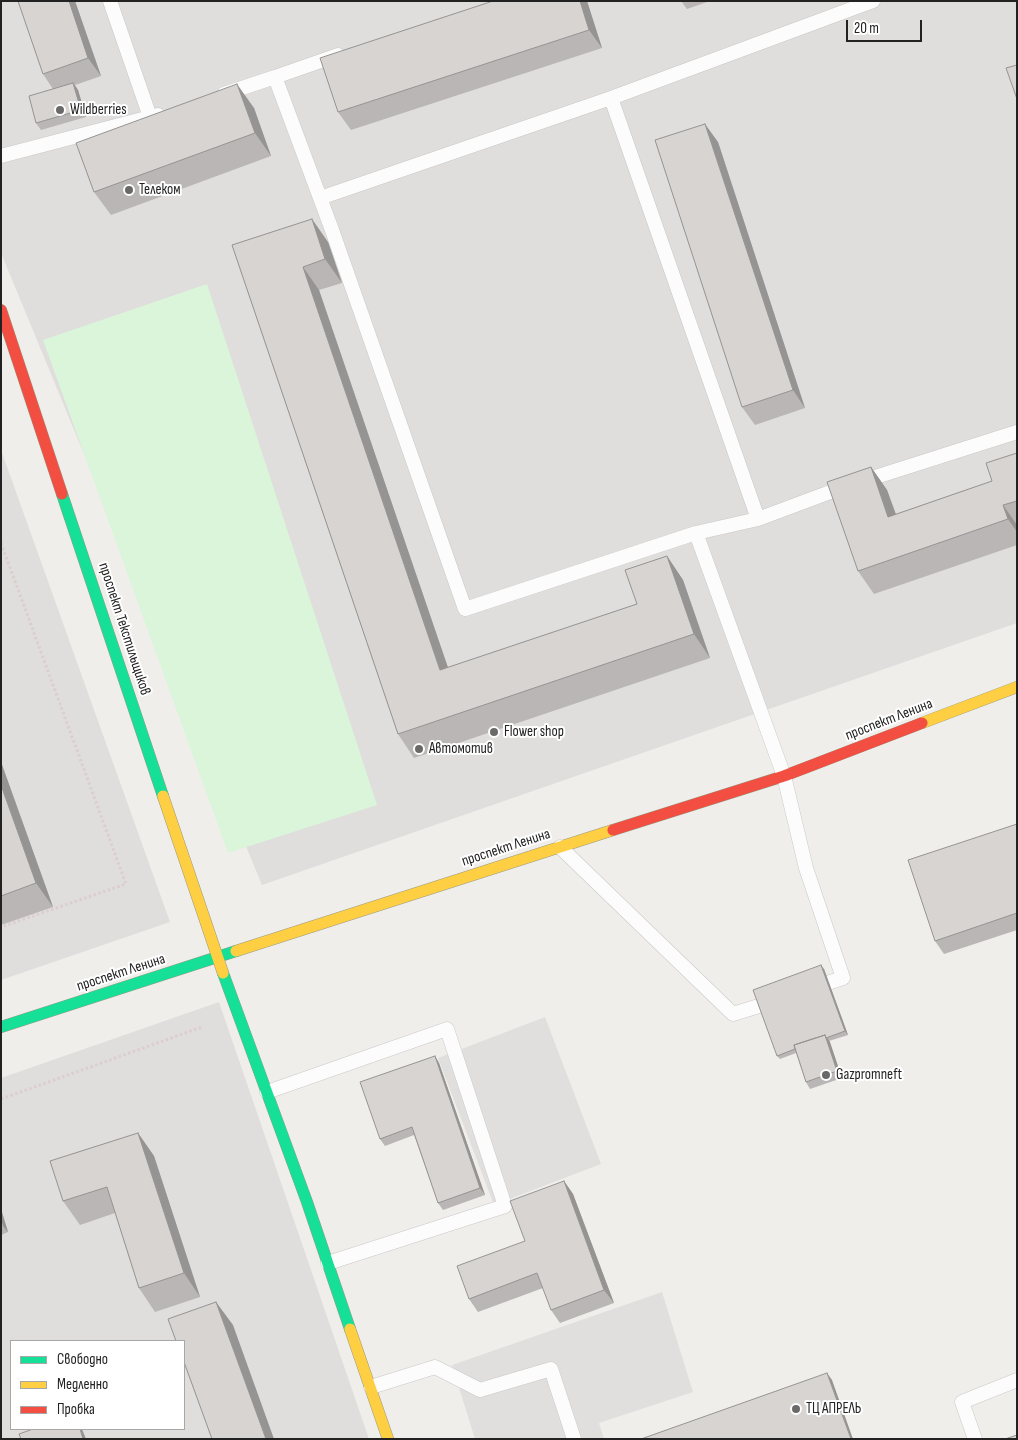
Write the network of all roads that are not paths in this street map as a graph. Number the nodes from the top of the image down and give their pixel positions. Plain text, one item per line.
1 (110, 1) edge
2 (873, 1) edge
3 (348, 52) edge
4 (275, 77) junction
5 (212, 97) edge
6 (611, 98) junction
7 (168, 112) edge
8 (150, 117) junction
9 (1, 156) edge
10 (320, 198) junction
11 (1, 310) edge
12 (5, 330) edge
13 (1017, 432) edge
14 (758, 519) junction
15 (696, 533) junction
16 (1017, 687) edge
17 (784, 776) junction
18 (560, 847) junction
19 (217, 958) junction
20 (1, 1027) edge
21 (267, 1092) junction
22 (328, 1263) junction
23 (1017, 1380) edge
24 (371, 1387) junction
25 (388, 1439) edge
26 (574, 1439) edge
27 (975, 1439) edge

1 - 8 lane
2 - 6 lane
3 - 4 lane
4 - 5 lane
4 - 10 lane
6 - 10 lane
6 - 14 lane
7 - 8 lane
8 - 9 lane
10 - 15 lane
11 - 12 street, проспект Текстильщиков
12 - 19 street, проспект Текстильщиков
13 - 14 lane
14 - 15 lane
15 - 17 lane
16 - 17 street, проспект Ленина
17 - 18 street, проспект Ленина
17 - 18 lane
18 - 19 street, проспект Ленина
19 - 20 street, проспект Ленина
19 - 21 street, проспект Текстильщиков
21 - 22 street, проспект Текстильщиков
21 - 22 lane
22 - 24 street, проспект Текстильщиков
23 - 27 lane
24 - 25 street, проспект Текстильщиков
24 - 26 lane

